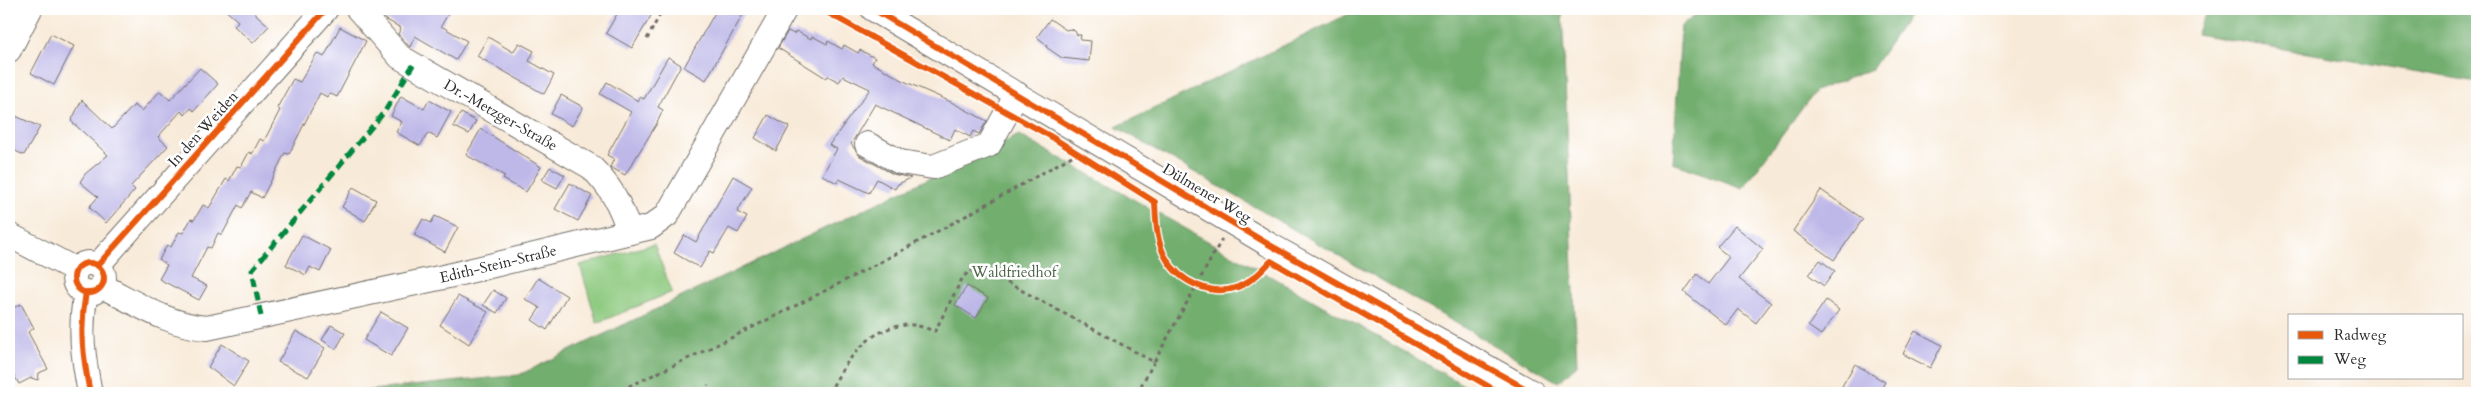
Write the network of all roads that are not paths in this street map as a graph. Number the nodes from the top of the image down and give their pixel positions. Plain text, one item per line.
1 (30, 9) edge
2 (326, 9) edge
3 (358, 9) edge
4 (785, 9) edge
5 (873, 9) edge
6 (9, 50) edge
7 (1017, 94) junction
8 (868, 144) dead end
9 (629, 232) junction
10 (9, 235) edge
11 (90, 278) junction
12 (90, 393) edge
13 (1532, 393) edge

1 - 6 street
2 - 11 street, In den Weiden
3 - 9 street, Dr.-Metzger-Straße
4 - 9 street, Edith-Stein-Straße
5 - 7 street, Dülmener Weg
7 - 8 street
7 - 13 street, Dülmener Weg
9 - 11 street, Edith-Stein-Straße
10 - 11 street, Edith-Stein-Straße
11 - 12 street

